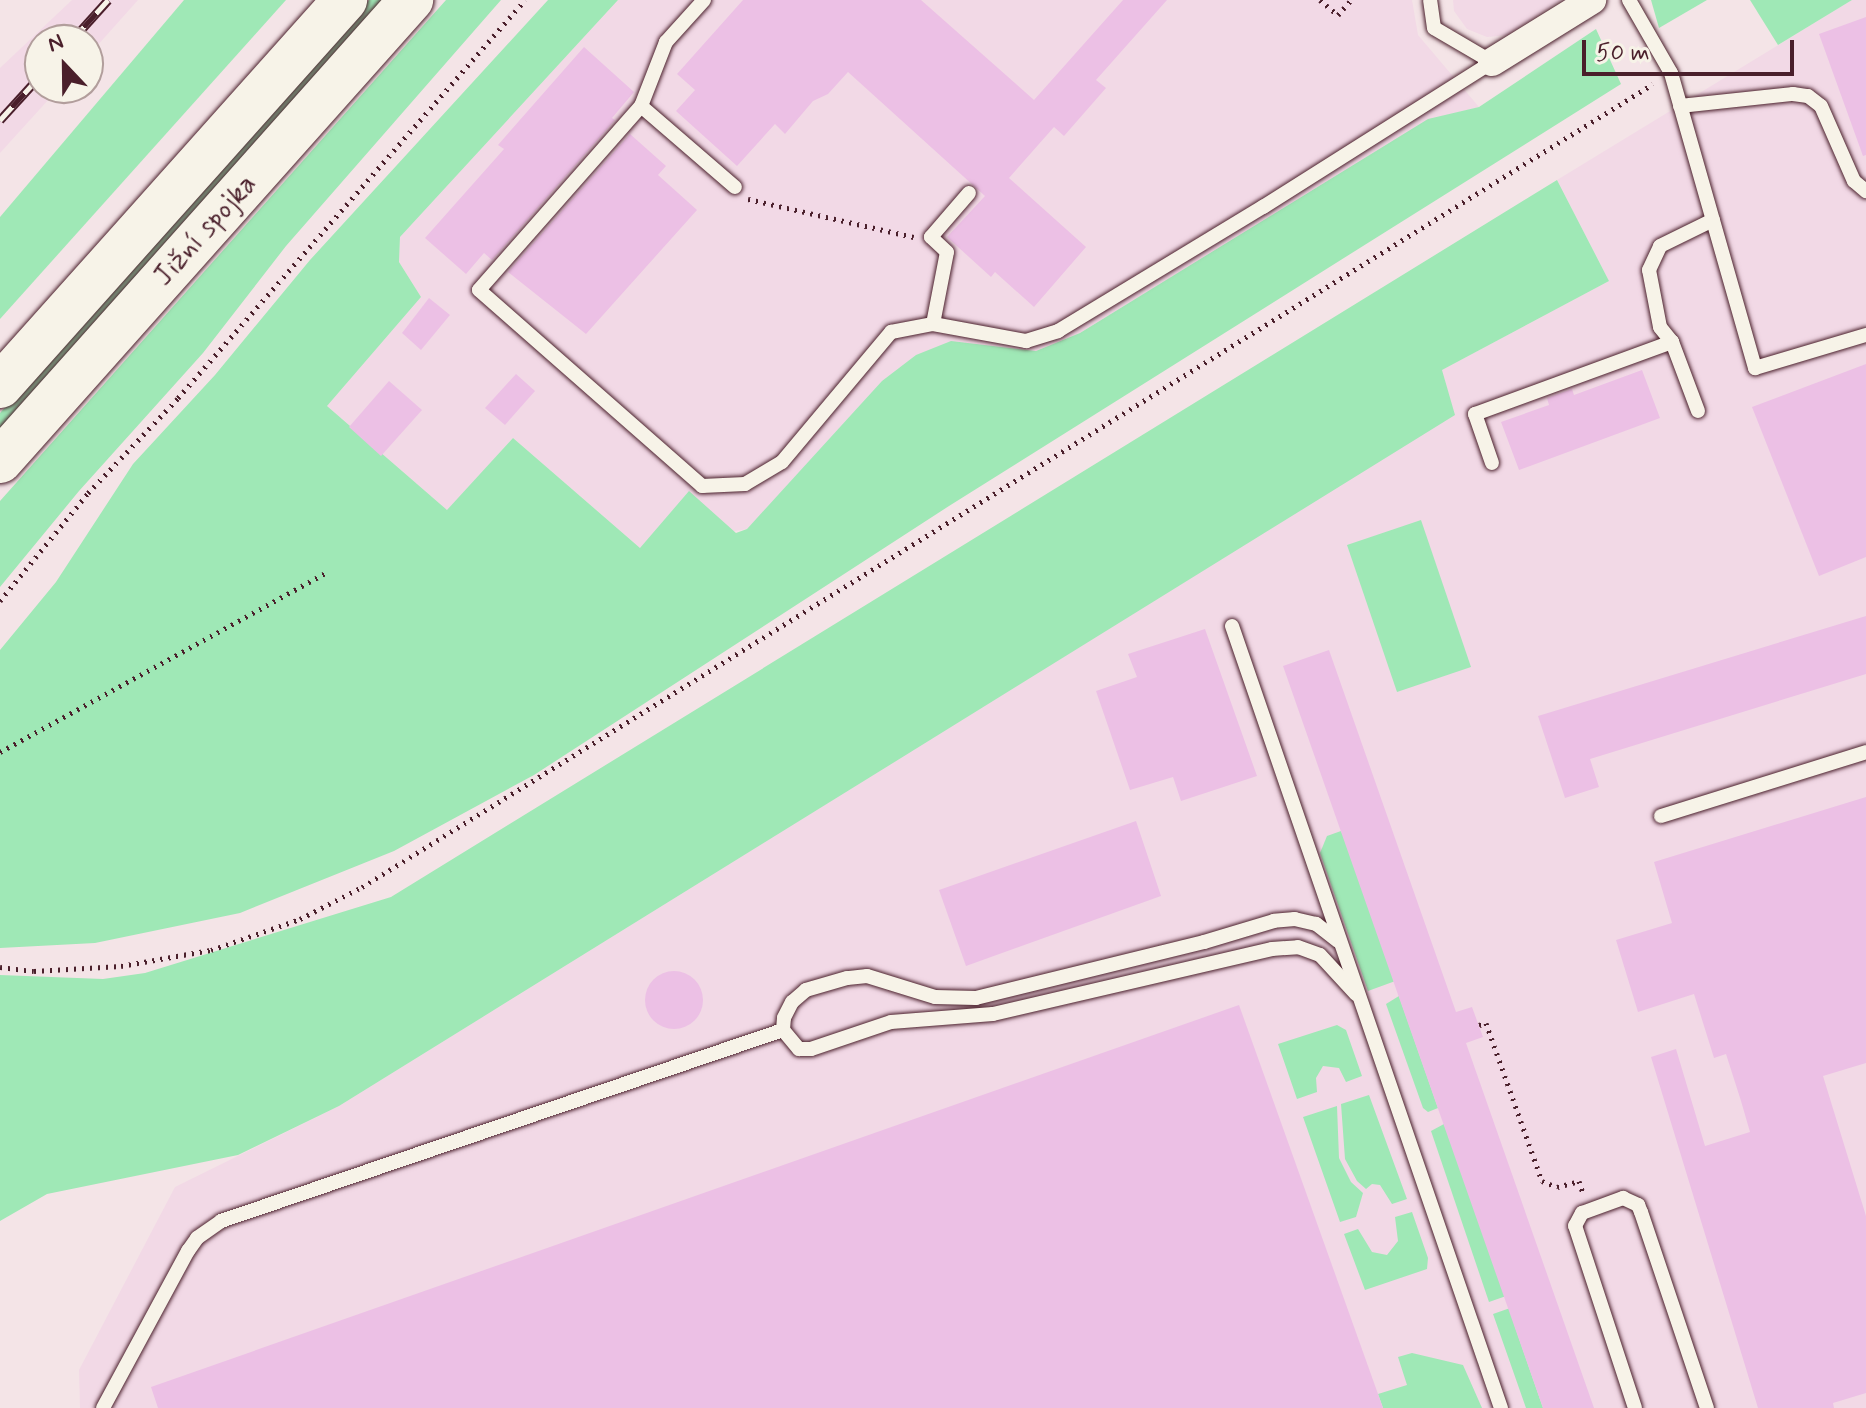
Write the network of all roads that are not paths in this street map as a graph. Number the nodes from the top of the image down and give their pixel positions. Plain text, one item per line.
1 (345, 0) edge
2 (411, 0) edge
3 (704, 0) edge
4 (1430, 0) edge
5 (1592, 0) edge
6 (1629, 0) edge
7 (1492, 62) junction
8 (641, 106) junction
9 (1680, 106) junction
10 (735, 187) road end
11 (1866, 191) edge
12 (969, 193) dead end
13 (1713, 220) junction
14 (933, 324) junction
15 (1866, 335) edge
16 (1672, 342) junction
17 (0, 386) edge
18 (1698, 411) dead end
19 (0, 461) edge
20 (1492, 463) dead end
21 (1232, 626) dead end
22 (1866, 752) edge
23 (1661, 816) dead end
24 (1338, 941) junction
25 (1356, 994) junction
26 (783, 1030) junction
27 (103, 1408) edge
28 (1501, 1408) edge
29 (1635, 1408) edge
30 (1707, 1408) edge

1 - 17 highway, Jižní spojka
2 - 19 highway, Jižní spojka
3 - 8 lane
4 - 7 lane
5 - 7 street
6 - 9 lane
7 - 14 lane
8 - 10 lane
8 - 14 lane
9 - 11 lane
9 - 13 lane
12 - 14 lane
13 - 15 lane
13 - 16 lane
16 - 18 lane
16 - 20 lane
21 - 24 lane
22 - 23 lane
24 - 25 lane
24 - 26 lane
25 - 26 lane
25 - 28 lane
26 - 27 lane
29 - 30 lane

